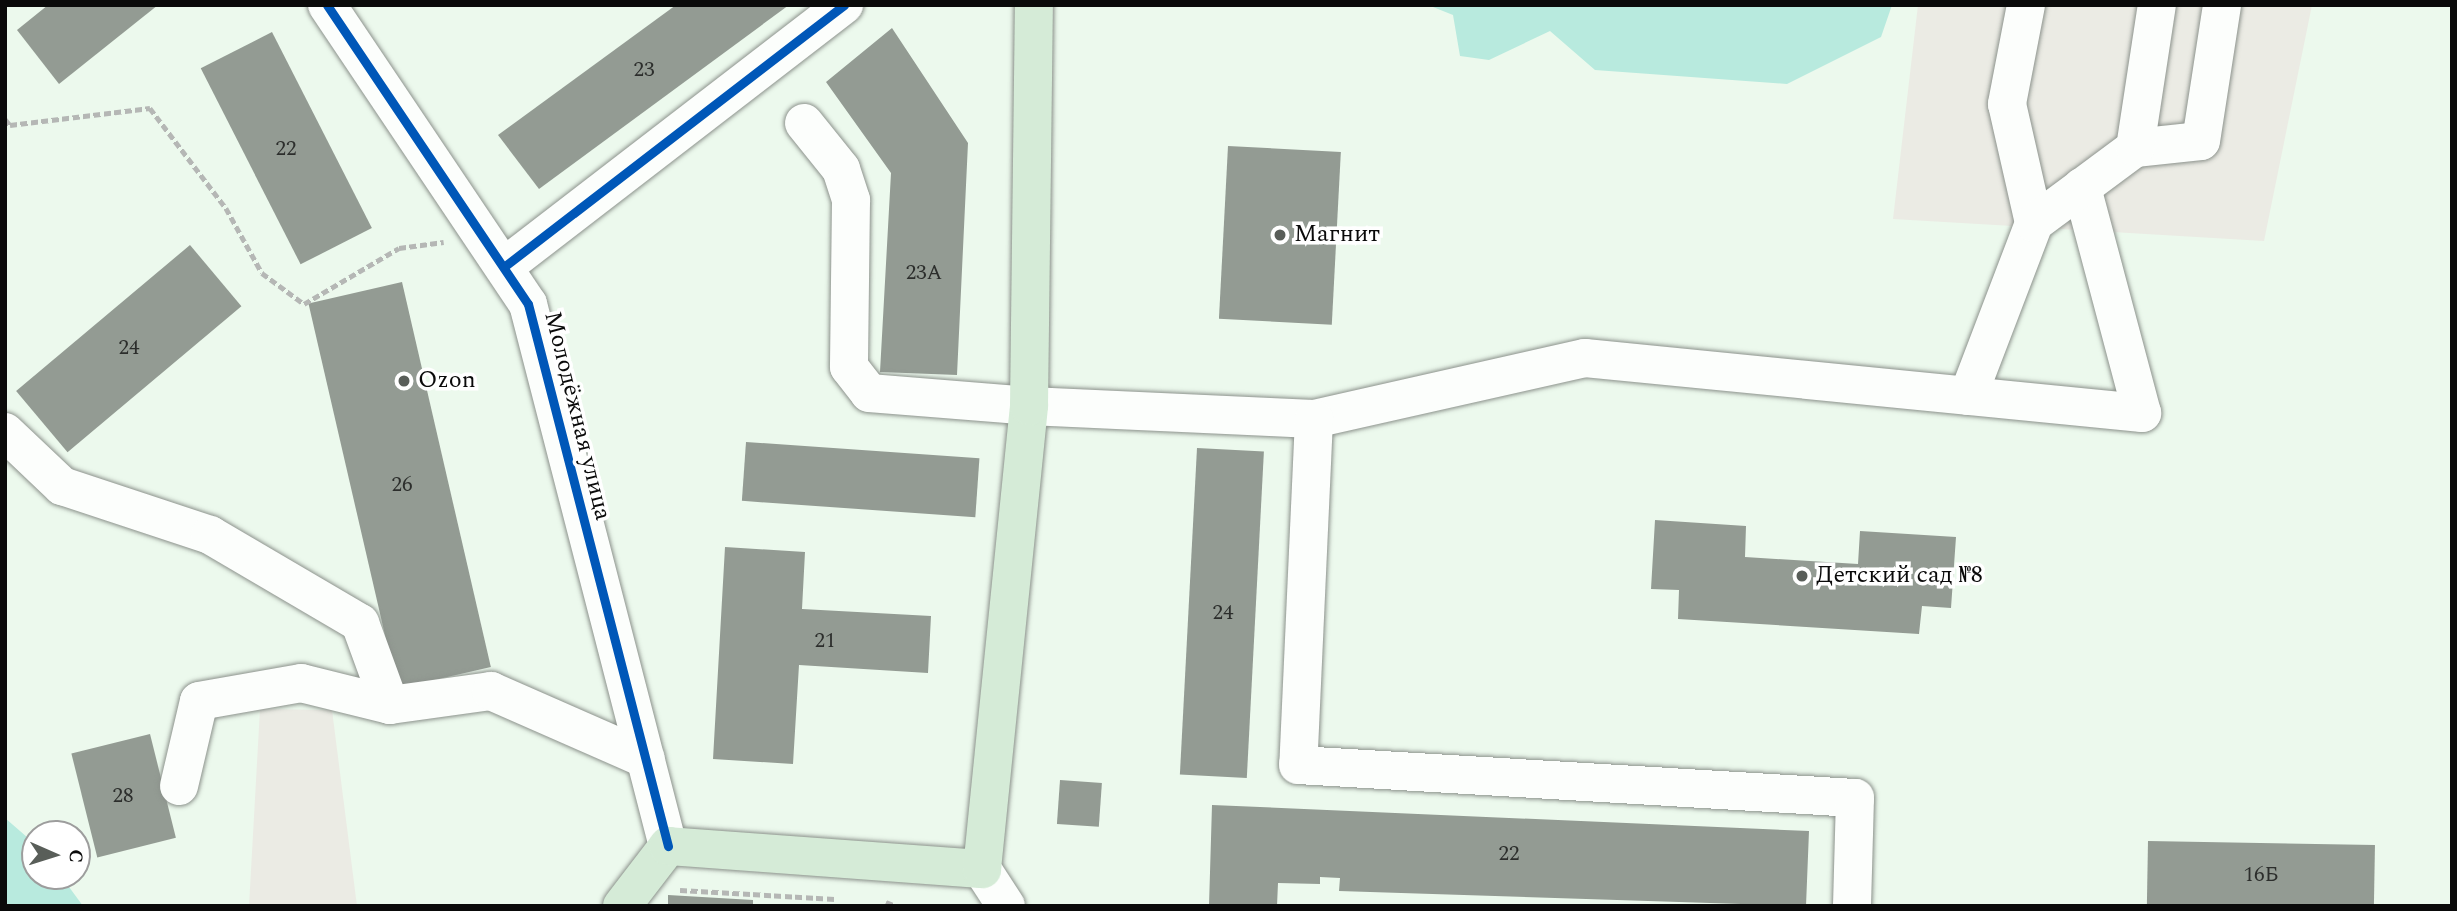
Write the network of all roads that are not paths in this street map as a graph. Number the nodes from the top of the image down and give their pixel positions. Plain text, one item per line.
1 (327, 5) edge
2 (844, 5) edge
3 (1034, 5) edge
4 (2026, 5) edge
5 (2157, 5) edge
6 (2222, 5) edge
7 (804, 123) dead end
8 (2134, 148) junction
9 (2082, 187) junction
10 (2034, 223) junction
11 (496, 251) junction
12 (1968, 396) junction
13 (1029, 406) junction
14 (1314, 419) junction
15 (5, 432) edge
16 (390, 705) junction
17 (646, 759) junction
18 (179, 786) dead end
19 (668, 846) junction
20 (982, 869) junction
21 (622, 906) edge
22 (1006, 906) edge
23 (1852, 906) edge

1 - 11 street, Молодёжная улица
2 - 11 street
3 - 13 main road
4 - 10 street
5 - 8 street
6 - 8 street
7 - 13 street
8 - 9 street
9 - 10 street
9 - 12 street
10 - 12 street
11 - 17 street, Молодёжная улица
12 - 14 street
13 - 14 street
13 - 20 main road
14 - 23 street
15 - 16 street
16 - 17 street
16 - 18 street
17 - 19 street, Молодёжная улица
19 - 20 main road
19 - 21 main road
20 - 22 street

